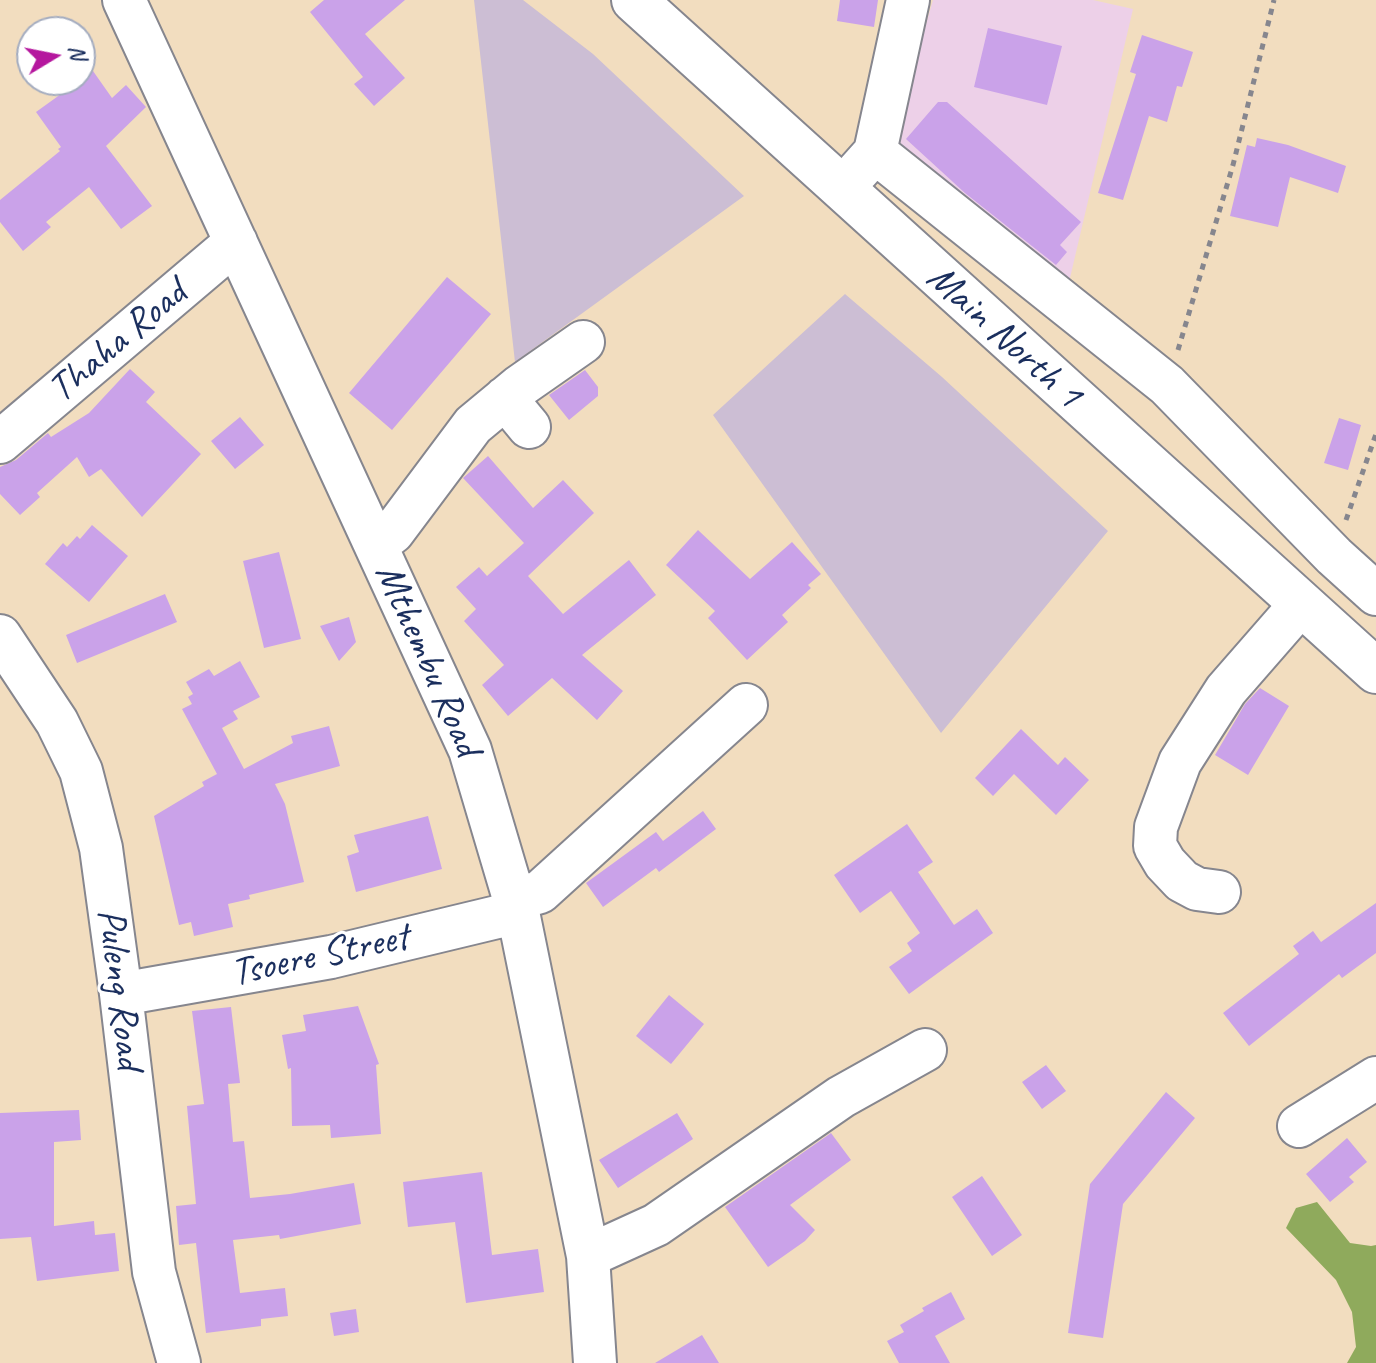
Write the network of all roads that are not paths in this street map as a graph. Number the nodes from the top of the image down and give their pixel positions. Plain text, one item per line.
1 (124, 0) edge
2 (634, 0) edge
3 (908, 0) edge
4 (875, 152) junction
5 (841, 190) junction
6 (236, 242) junction
7 (583, 342) dead end
8 (0, 442) edge
9 (376, 545) junction
10 (1376, 594) edge
11 (1301, 604) junction
12 (0, 636) edge
13 (1376, 671) edge
14 (746, 705) dead end
15 (1219, 892) dead end
16 (516, 906) junction
17 (121, 994) junction
18 (925, 1050) dead end
19 (1376, 1078) edge
20 (1299, 1126) dead end
21 (588, 1256) junction
22 (179, 1363) edge
23 (595, 1363) edge

1 - 6 street, Mthembu Road
2 - 5 main road, Main North 1
3 - 4 street
4 - 5 street
4 - 10 street
5 - 11 main road, Main North 1
6 - 8 street, Thaha Road
6 - 9 street, Mthembu Road
7 - 9 street
9 - 16 street, Mthembu Road
11 - 13 main road, Main North 1
11 - 15 street
12 - 17 street, Puleng Road
14 - 16 street, Tsoere Street
16 - 17 street, Tsoere Street
16 - 21 street, Mthembu Road
17 - 22 street, Puleng Road
18 - 21 street
19 - 20 street
21 - 23 street, Mthembu Road

